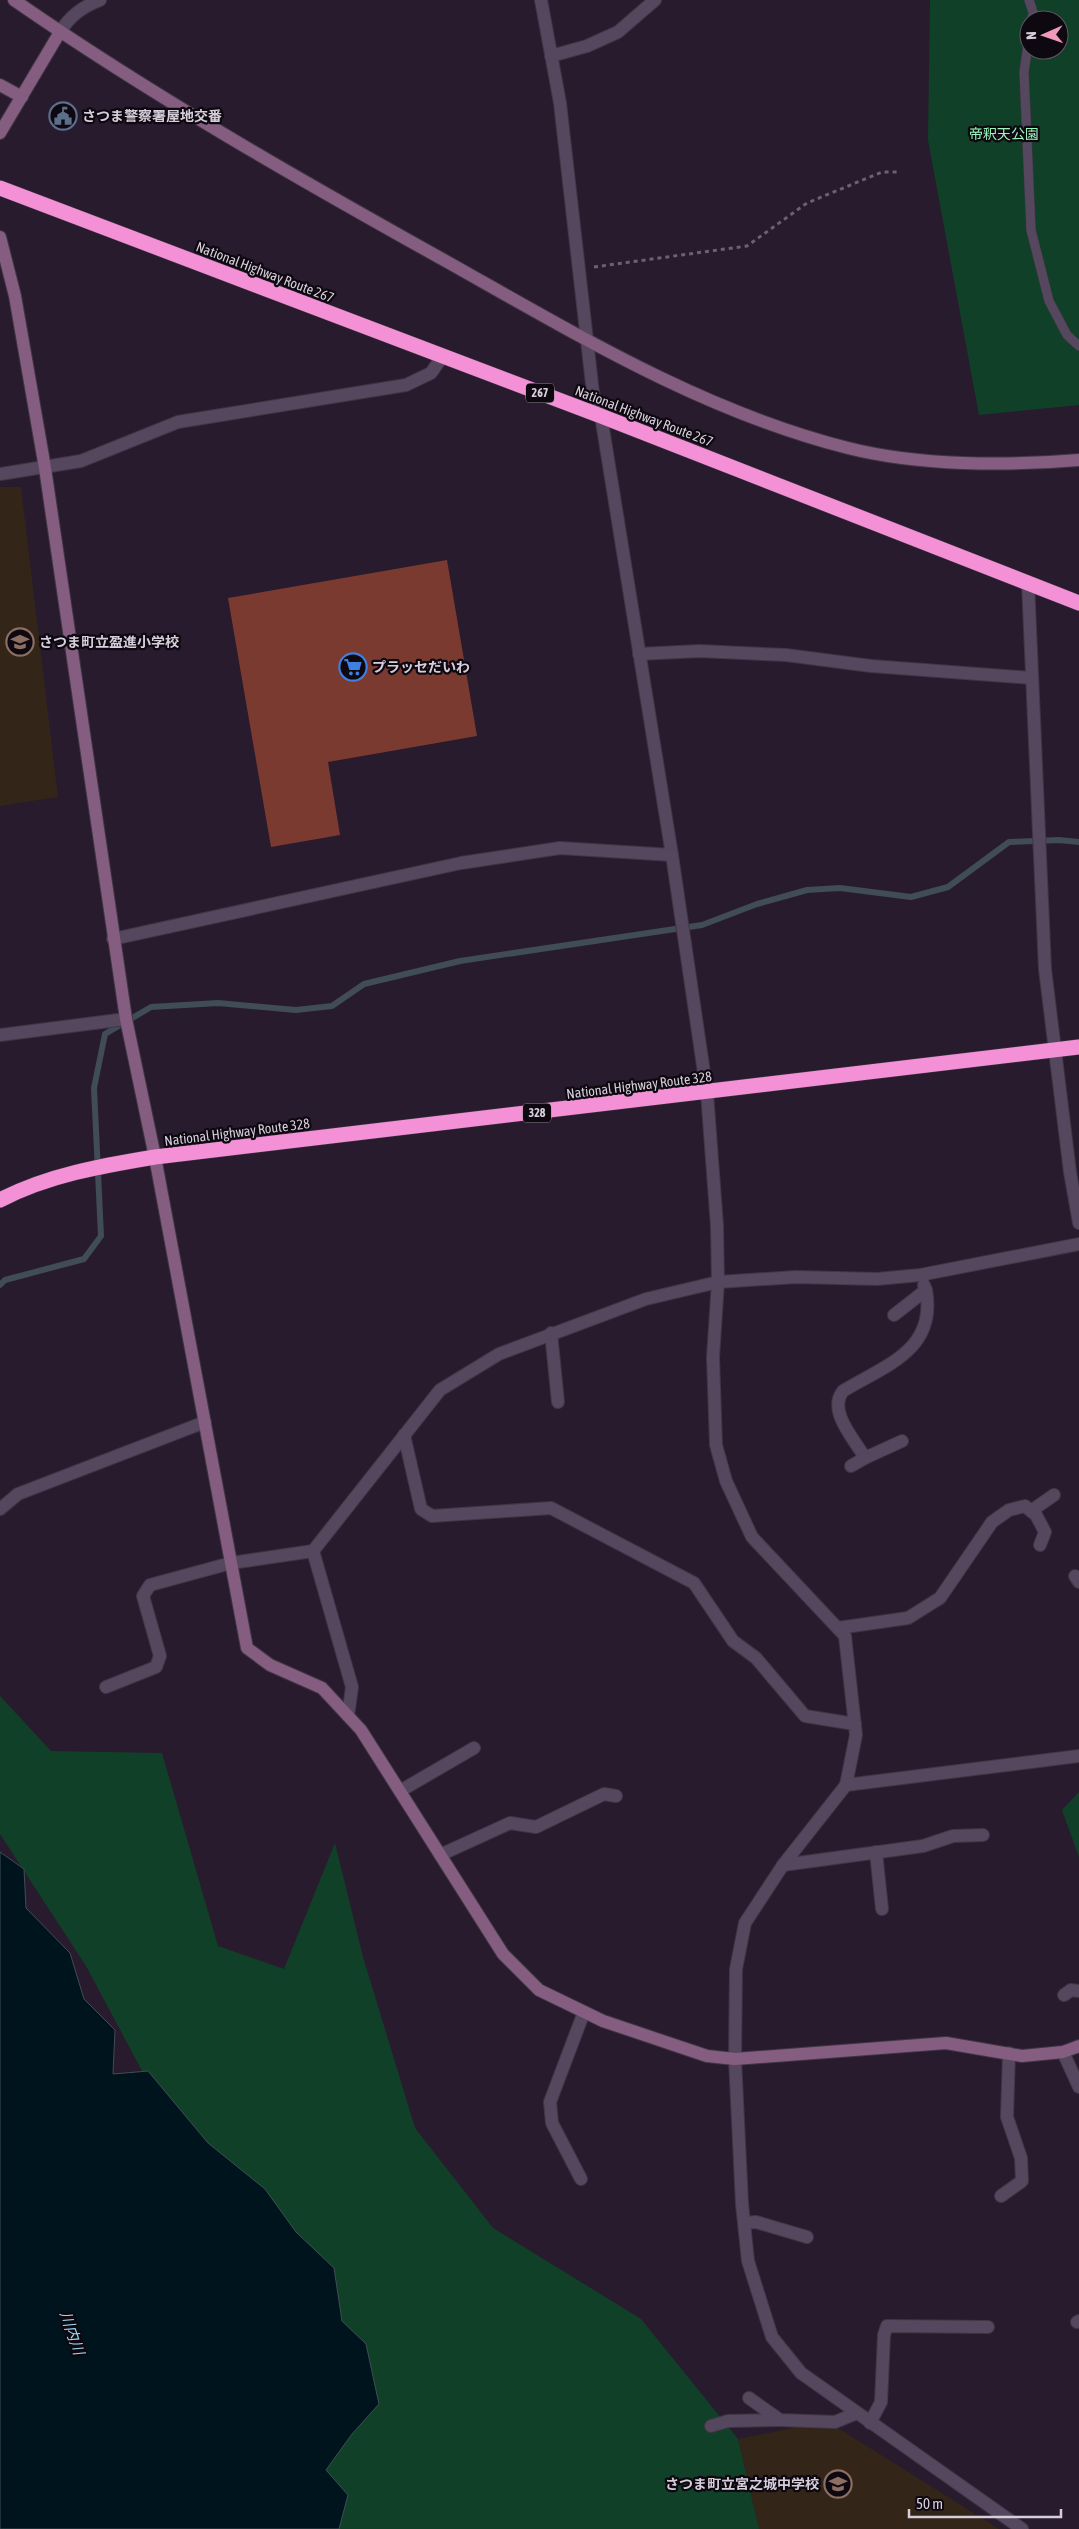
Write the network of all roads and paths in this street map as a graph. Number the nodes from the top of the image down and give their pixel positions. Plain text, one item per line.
1 (14, 0) edge
2 (100, 0) edge
3 (541, 0) edge
4 (655, 0) edge
5 (60, 32) junction
6 (551, 56) junction
7 (1026, 60) edge
8 (0, 85) edge
9 (22, 96) junction
10 (0, 132) edge
11 (897, 172) dead end
12 (0, 188) edge
13 (0, 237) edge
14 (578, 269) junction
15 (586, 340) junction
16 (1079, 346) edge
17 (442, 357) junction
18 (601, 416) junction
19 (1079, 460) edge
20 (45, 468) junction
21 (0, 474) edge
22 (1028, 583) junction
23 (1079, 602) edge
24 (639, 654) junction
25 (1032, 678) junction
26 (672, 855) junction
27 (113, 940) junction
28 (126, 1019) junction
29 (0, 1035) edge
30 (1079, 1047) edge
31 (1054, 1051) junction
32 (708, 1093) junction
33 (155, 1158) junction
34 (0, 1200) edge
35 (1079, 1223) edge
36 (1079, 1244) edge
37 (920, 1275) junction
38 (718, 1282) junction
39 (926, 1290) junction
40 (894, 1315) dead end
41 (551, 1333) junction
42 (558, 1402) dead end
43 (205, 1422) junction
44 (404, 1434) junction
45 (902, 1440) dead end
46 (865, 1458) junction
47 (851, 1466) dead end
48 (1054, 1495) dead end
49 (0, 1510) edge
50 (1031, 1511) junction
51 (1040, 1545) dead end
52 (313, 1551) junction
53 (232, 1563) junction
54 (838, 1628) junction
55 (106, 1687) dead end
56 (348, 1716) junction
57 (855, 1724) junction
58 (474, 1748) dead end
59 (1079, 1756) edge
60 (846, 1785) junction
61 (400, 1791) junction
62 (616, 1796) dead end
63 (983, 1835) dead end
64 (876, 1852) junction
65 (440, 1855) junction
66 (783, 1865) junction
67 (882, 1909) dead end
68 (1079, 1991) edge
69 (1064, 1995) dead end
70 (584, 2012) junction
71 (1079, 2046) edge
72 (1064, 2052) junction
73 (1009, 2053) junction
74 (735, 2059) junction
75 (1079, 2087) edge
76 (580, 2179) dead end
77 (1002, 2196) dead end
78 (744, 2224) junction
79 (807, 2237) dead end
80 (988, 2327) dead end
81 (749, 2398) dead end
82 (857, 2413) junction
83 (780, 2420) junction
84 (870, 2423) junction
85 (711, 2426) dead end
86 (1022, 2529) edge

1 - 5 street
2 - 5 street
3 - 6 street
4 - 6 street
5 - 9 street
5 - 15 street
6 - 14 street
7 - 16 lane
8 - 9 street
9 - 10 street
11 - 14 path
12 - 17 highway, National Highway Route 267 / 267
13 - 20 street
14 - 15 street
15 - 18 street
15 - 19 street
17 - 18 highway, National Highway Route 267 / 267
17 - 20 street
18 - 22 highway, National Highway Route 267 / 267
18 - 24 street
20 - 21 street
20 - 27 street
22 - 23 highway, National Highway Route 267 / 267
22 - 25 street
24 - 25 street
24 - 26 street
25 - 31 street
26 - 27 street
26 - 32 street
27 - 28 street
28 - 29 street
28 - 33 street
30 - 31 highway, National Highway Route 328 / 328
31 - 32 highway, National Highway Route 328 / 328
31 - 35 street
32 - 33 highway, National Highway Route 328 / 328
32 - 38 street
33 - 34 highway, National Highway Route 328 / 328
33 - 43 street
36 - 37 street
37 - 38 street
37 - 39 street
38 - 41 street
38 - 54 street
39 - 40 street
39 - 46 street
41 - 42 street
41 - 44 street
43 - 49 street
43 - 53 street
44 - 52 street
44 - 57 street
45 - 46 street
46 - 47 street
48 - 50 street
50 - 51 street
50 - 54 street
52 - 53 street
52 - 56 street
53 - 55 street
53 - 56 street
54 - 57 street
56 - 61 street
57 - 60 street
58 - 61 street
59 - 60 street
60 - 66 street
61 - 65 street
62 - 65 street
63 - 64 street
64 - 66 street
64 - 67 street
65 - 70 street
66 - 74 street
68 - 69 street
70 - 74 street
70 - 76 street
71 - 72 street
72 - 73 street
72 - 75 street
73 - 74 street
73 - 77 street
74 - 78 street
78 - 79 street
78 - 82 street
80 - 84 street
81 - 83 street
82 - 83 street
82 - 84 street
83 - 85 street
84 - 86 street

